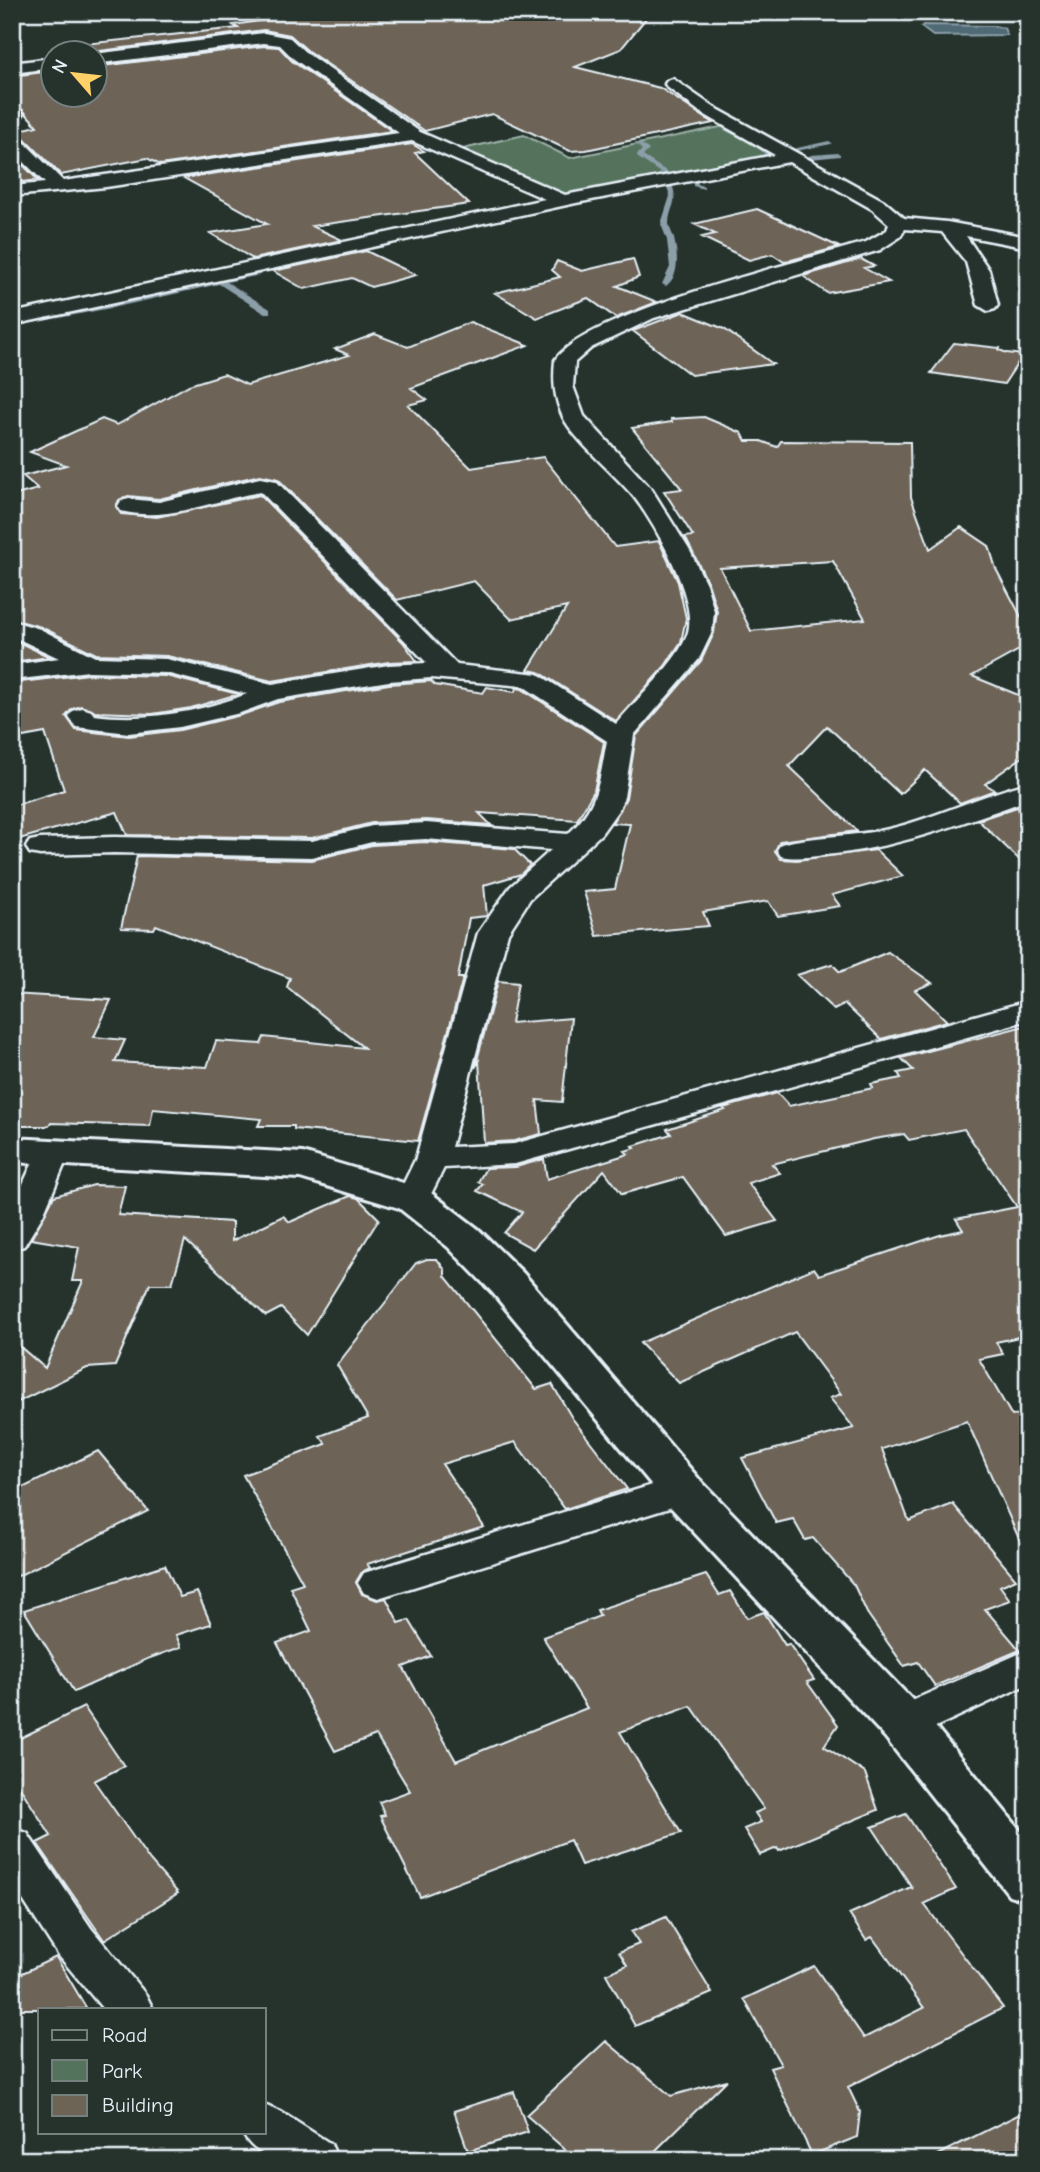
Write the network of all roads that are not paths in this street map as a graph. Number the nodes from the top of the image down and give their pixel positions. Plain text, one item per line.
1 (108, 57) edge
2 (38, 65) edge
3 (12, 68) edge
4 (673, 84) dead end
5 (414, 136) junction
6 (15, 144) edge
7 (790, 157) junction
8 (57, 185) junction
9 (12, 191) edge
10 (564, 201) junction
11 (899, 223) junction
12 (947, 228) junction
13 (1028, 243) edge
14 (988, 305) dead end
15 (12, 319) edge
16 (129, 506) dead end
17 (12, 628) edge
18 (90, 664) junction
19 (449, 671) junction
20 (12, 673) edge
21 (272, 692) junction
22 (82, 716) dead end
23 (621, 739) junction
24 (1028, 791) edge
25 (573, 843) junction
26 (40, 847) dead end
27 (791, 850) dead end
28 (1028, 1010) edge
29 (33, 1150) edge
30 (432, 1158) junction
31 (413, 1199) junction
32 (12, 1238) edge
33 (682, 1490) junction
34 (378, 1583) dead end
35 (1028, 1666) edge
36 (903, 1723) junction
37 (12, 1846) edge
38 (1028, 1879) edge
39 (129, 2008) edge
40 (266, 2128) edge
41 (314, 2160) edge

1 - 5 street
2 - 3 street
4 - 7 street
5 - 8 street
5 - 10 street
6 - 8 street
7 - 10 street
7 - 11 street
8 - 9 street
10 - 15 street
11 - 12 street
11 - 23 street
12 - 13 street
12 - 14 street
16 - 19 street
17 - 18 street
18 - 20 street
18 - 21 street
19 - 21 street
19 - 23 street
21 - 22 street
23 - 25 street
24 - 27 street
25 - 26 street
25 - 30 street
28 - 30 street
29 - 31 street
29 - 32 street
30 - 31 street
31 - 33 street
33 - 34 street
33 - 36 street
35 - 36 street
36 - 38 street
37 - 39 street
40 - 41 street

